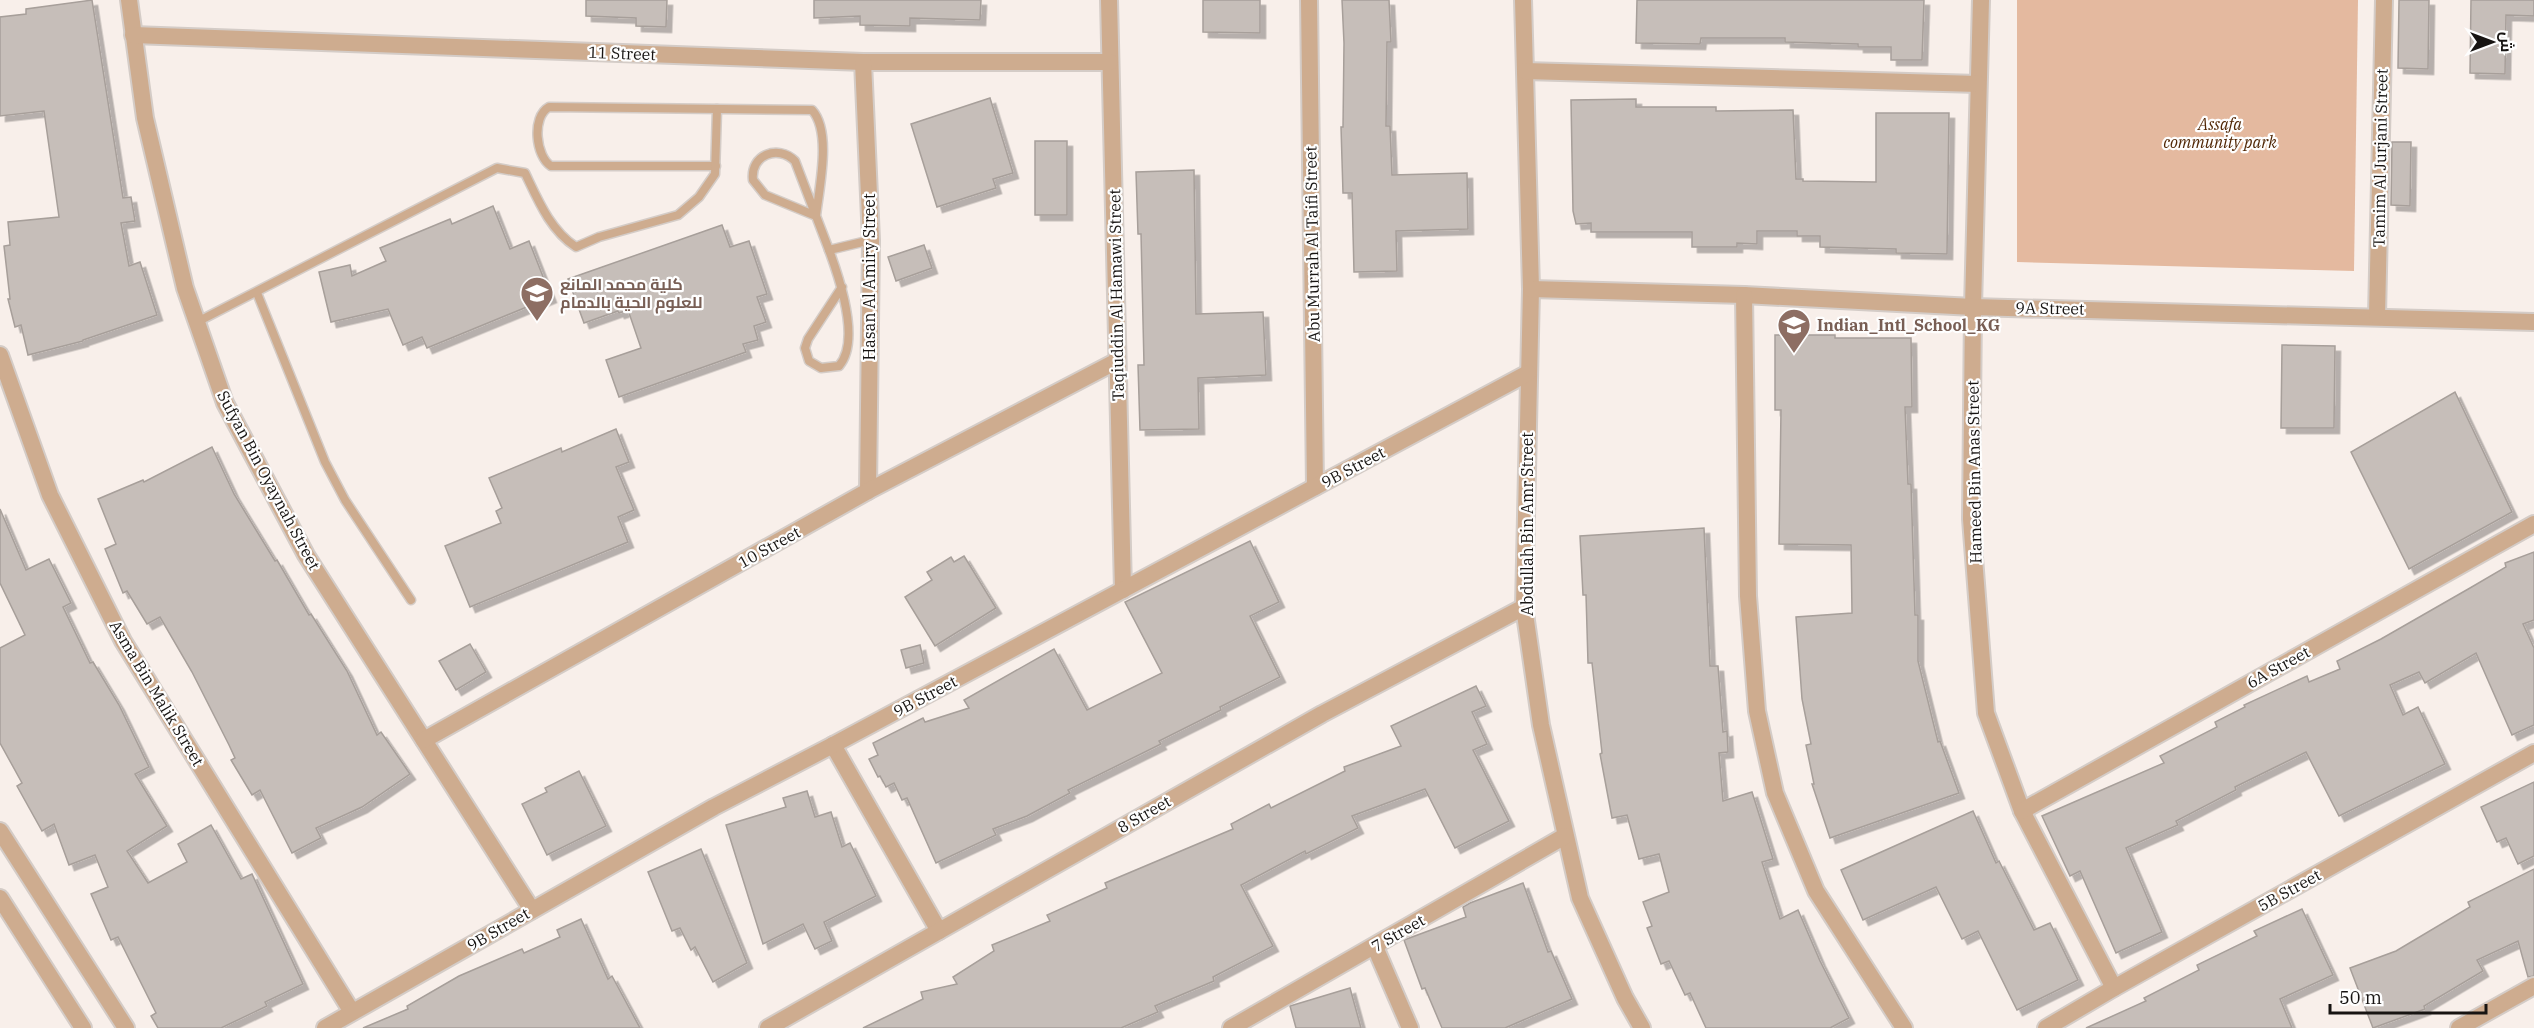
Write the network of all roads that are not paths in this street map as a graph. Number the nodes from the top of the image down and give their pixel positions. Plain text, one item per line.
1 (129, 0) edge
2 (1109, 0) edge
3 (1309, 0) edge
4 (1523, 0) edge
5 (1981, 0) edge
6 (2384, 0) edge
7 (134, 35) junction
8 (863, 62) junction
9 (1110, 62) junction
10 (1525, 71) junction
11 (1978, 84) junction
12 (717, 109) junction
13 (716, 166) junction
14 (816, 216) junction
15 (871, 240) junction
16 (829, 250) junction
17 (842, 287) junction
18 (1531, 289) junction
19 (257, 293) junction
20 (1744, 295) junction
21 (1973, 307) junction
22 (2377, 316) junction
23 (2534, 321) edge
24 (197, 322) junction
25 (0, 355) edge
26 (1118, 361) junction
27 (1528, 373) junction
28 (1315, 487) junction
29 (868, 491) junction
30 (2534, 524) edge
31 (1123, 590) junction
32 (411, 600) dead end
33 (1524, 607) junction
34 (424, 740) junction
35 (833, 745) junction
36 (2534, 753) edge
37 (2022, 811) junction
38 (0, 831) edge
39 (1565, 836) junction
40 (0, 898) edge
41 (532, 910) junction
42 (939, 931) junction
43 (1375, 947) junction
44 (2534, 986) edge
45 (2114, 988) junction
46 (352, 1012) junction
47 (83, 1028) edge
48 (126, 1028) edge
49 (325, 1028) edge
50 (768, 1028) edge
51 (1231, 1028) edge
52 (1410, 1028) edge
53 (1642, 1028) edge
54 (1904, 1028) edge
55 (2046, 1028) edge
56 (2459, 1028) edge

1 - 7 street, Sufyan Bin Oyaynah Street
2 - 9 street, Taqiuddin Al Hamawi Street
3 - 28 street, Abu Murrah Al Taifi Street
4 - 10 street, Abdullah Bin Amr Street
5 - 11 street, Hameed Bin Anas Street
6 - 22 street, Tamim Al Jurjani Street
7 - 8 street, 11 Street
7 - 24 street, Sufyan Bin Oyaynah Street
8 - 9 street, 11 Street
8 - 15 street, Hasan Al Amiry Street
9 - 26 street, Taqiuddin Al Hamawi Street
10 - 11 street
10 - 18 street, Abdullah Bin Amr Street
11 - 21 street, Hameed Bin Anas Street
12 - 13 lane
12 - 13 lane
12 - 14 lane
13 - 19 lane
14 - 14 lane
14 - 16 lane
15 - 16 lane
15 - 29 street, Hasan Al Amiry Street
16 - 17 lane
17 - 17 lane
18 - 20 street, 9A Street
18 - 27 street, Abdullah Bin Amr Street
19 - 24 lane
19 - 32 lane
20 - 21 street, 9A Street
20 - 54 street
21 - 22 street, 9A Street
21 - 37 street, Hameed Bin Anas Street
22 - 23 street, 9A Street
24 - 34 street, Sufyan Bin Oyaynah Street
25 - 46 street, Asma Bin Malik Street
26 - 29 street, 10 Street
26 - 31 street, Taqiuddin Al Hamawi Street
27 - 28 street, 9B Street
27 - 33 street, Abdullah Bin Amr Street
28 - 31 street, 9B Street
29 - 34 street, 10 Street
30 - 37 street, 6A Street
31 - 35 street, 9B Street
33 - 39 street, Abdullah Bin Amr Street
33 - 42 street, 8 Street
34 - 41 street, Sufyan Bin Oyaynah Street
35 - 41 street, 9B Street
35 - 42 street
36 - 45 street, 5B Street
37 - 45 street, Hameed Bin Anas Street
38 - 48 street
39 - 43 street, 7 Street
39 - 53 street, Abdullah Bin Amr Street
40 - 47 street
41 - 46 street, 9B Street
42 - 50 street, 8 Street
43 - 51 street, 7 Street
43 - 52 street
44 - 56 street
45 - 55 street, 5B Street
46 - 49 street, 9B Street

